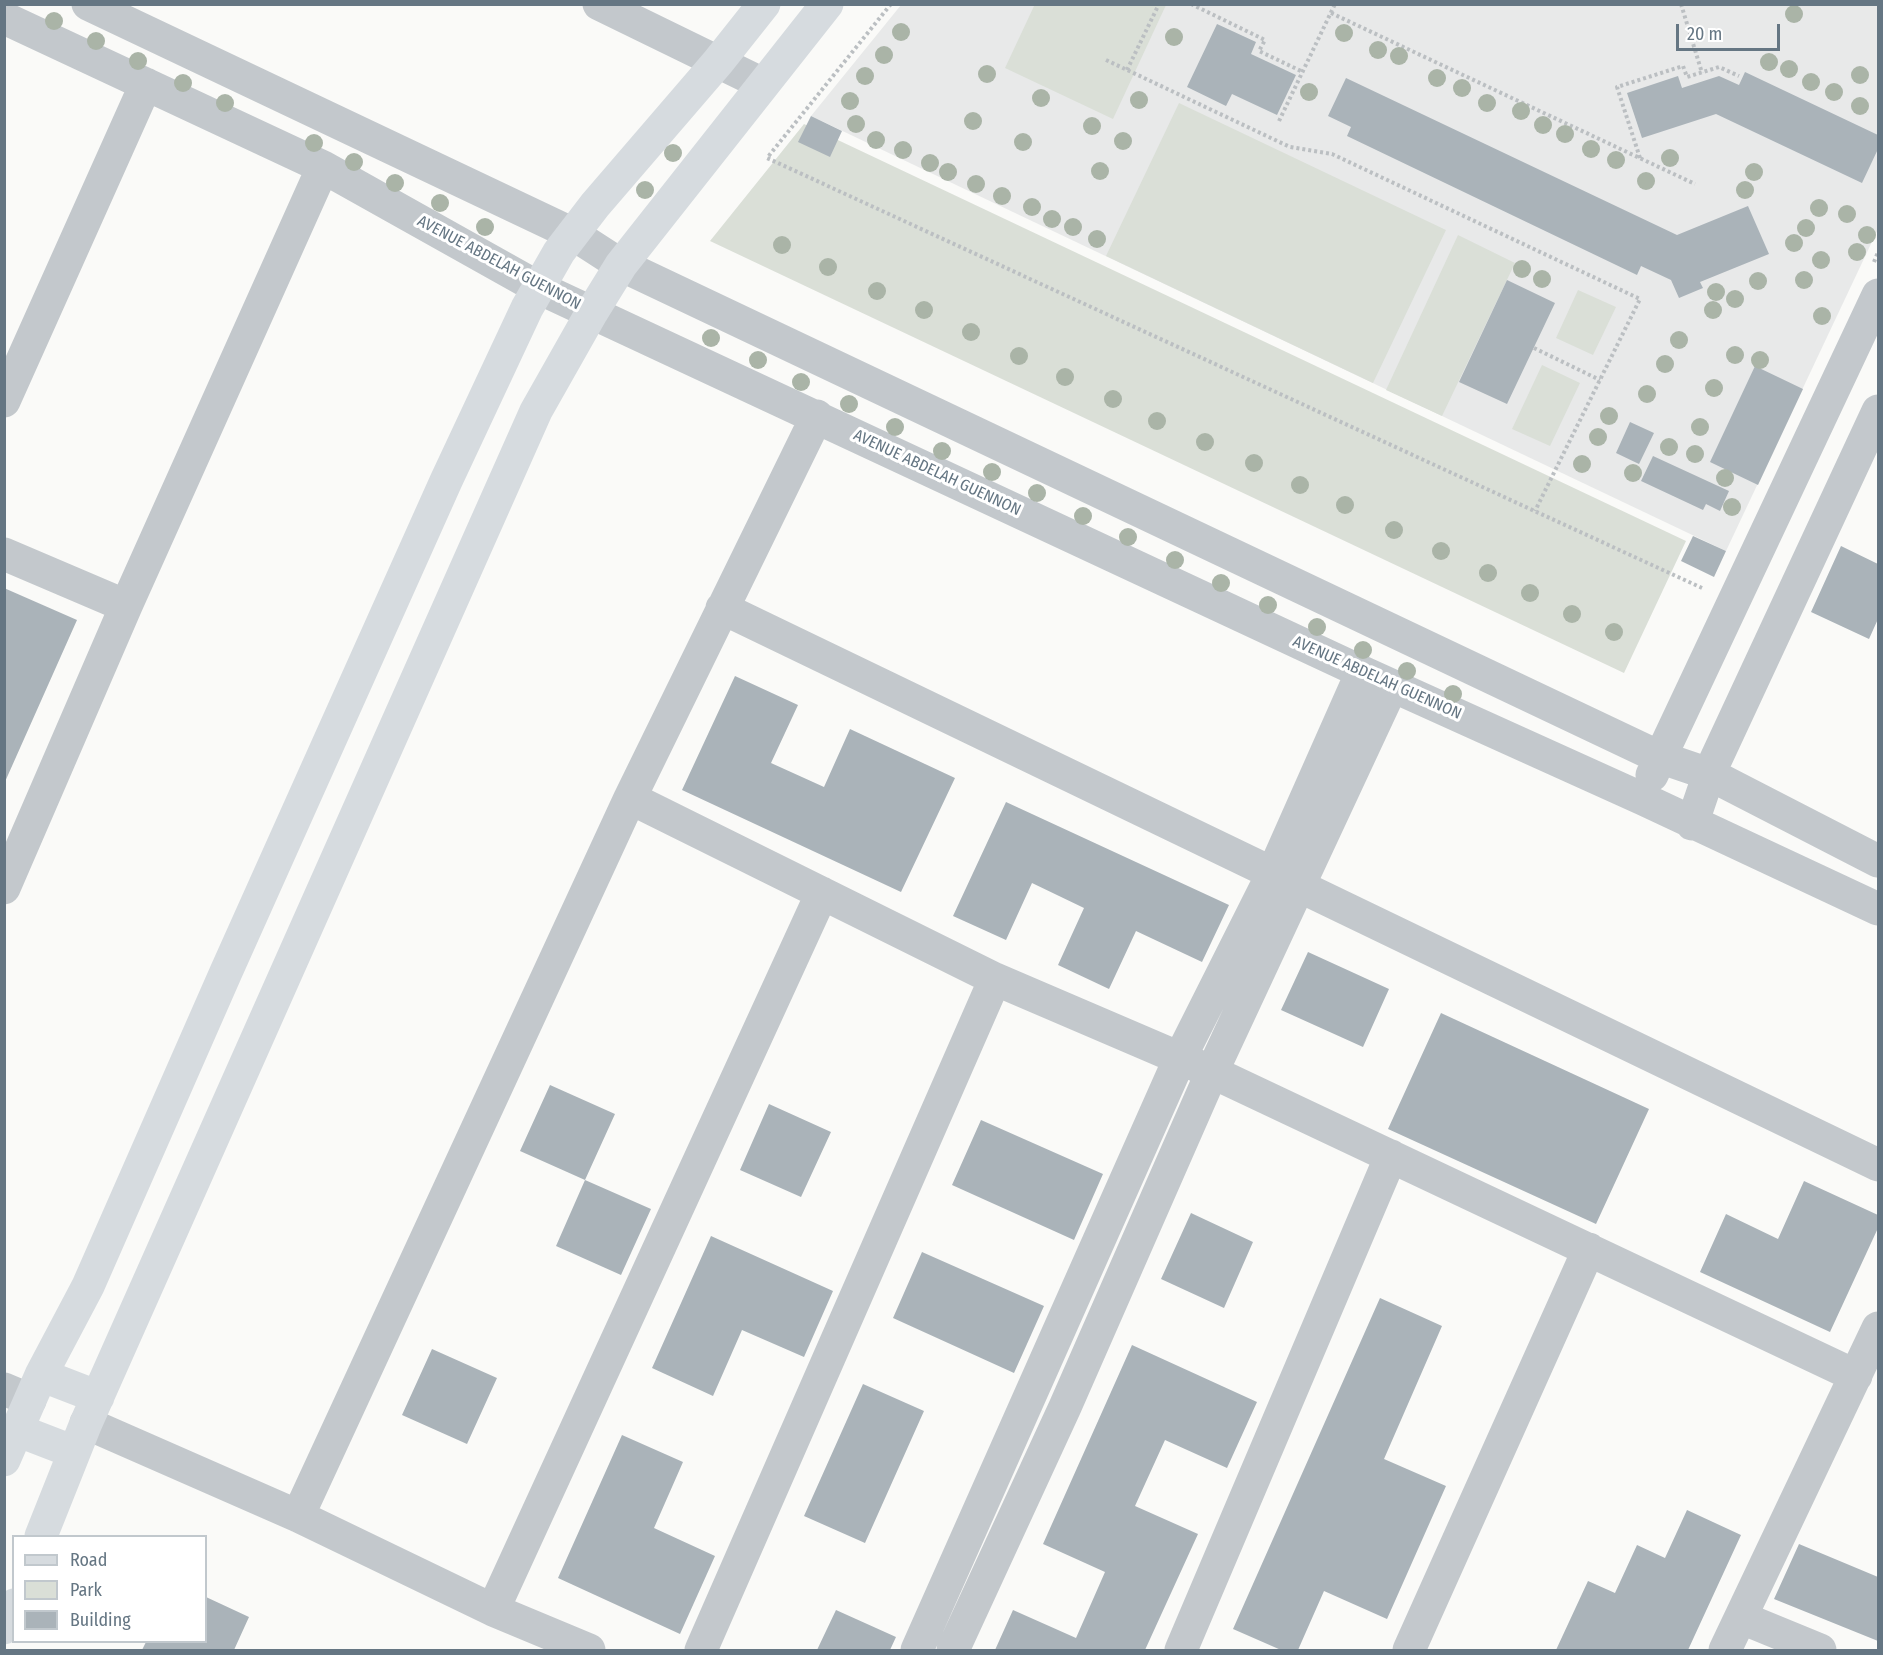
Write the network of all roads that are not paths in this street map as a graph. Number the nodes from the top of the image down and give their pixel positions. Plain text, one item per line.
1 (88, 4) edge
2 (599, 4) edge
3 (764, 4) edge
4 (827, 4) edge
5 (4, 18) edge
6 (718, 62) junction
7 (146, 84) junction
8 (763, 84) junction
9 (323, 167) junction
10 (573, 234) junction
11 (621, 265) junction
12 (539, 288) junction
13 (1878, 295) edge
14 (592, 312) junction
15 (4, 401) edge
16 (1878, 411) edge
17 (817, 416) junction
18 (4, 554) edge
19 (126, 606) junction
20 (722, 608) junction
21 (1362, 672) junction
22 (1392, 686) junction
23 (1659, 757) junction
24 (1709, 774) junction
25 (630, 798) junction
26 (1643, 799) junction
27 (1692, 824) junction
28 (1876, 852) edge
29 (1286, 880) junction
30 (4, 888) edge
31 (822, 893) junction
32 (1865, 903) edge
33 (995, 979) junction
34 (1180, 1058) junction
35 (1212, 1072) junction
36 (1391, 1156) junction
37 (1878, 1165) edge
38 (1589, 1249) junction
39 (1878, 1328) edge
40 (1856, 1376) junction
41 (25, 1388) edge
42 (1032, 1394) junction
43 (1065, 1407) junction
44 (92, 1410) junction
45 (17, 1430) junction
46 (74, 1452) junction
47 (4, 1461) edge
48 (298, 1516) junction
49 (40, 1535) edge
50 (12, 1610) edge
51 (493, 1610) junction
52 (1742, 1618) junction
53 (4, 1628) edge
54 (589, 1650) edge
55 (701, 1650) edge
56 (918, 1650) edge
57 (953, 1650) edge
58 (1181, 1650) edge
59 (1409, 1650) edge
60 (1725, 1650) edge
61 (1820, 1650) edge

1 - 10 street
2 - 6 street
3 - 6 main road
4 - 8 main road
5 - 7 street, AVENUE ABDELAH GUENNON
6 - 8 street
6 - 10 main road
7 - 9 street, AVENUE ABDELAH GUENNON
7 - 15 street
8 - 11 main road
9 - 12 street, AVENUE ABDELAH GUENNON
9 - 19 street
10 - 11 street
10 - 12 main road
11 - 14 main road
11 - 23 street
12 - 14 street, AVENUE ABDELAH GUENNON
12 - 41 main road
13 - 23 street
14 - 17 street, AVENUE ABDELAH GUENNON
14 - 44 main road
16 - 24 street
17 - 20 street
17 - 21 street, AVENUE ABDELAH GUENNON
18 - 19 street
19 - 30 street
20 - 25 street
20 - 29 street
21 - 22 street, AVENUE ABDELAH GUENNON
21 - 29 street
22 - 26 street, AVENUE ABDELAH GUENNON
22 - 29 street
23 - 24 street
23 - 26 street
24 - 27 street
24 - 28 street
25 - 31 street
25 - 48 street
26 - 27 street, AVENUE ABDELAH GUENNON
27 - 32 street, AVENUE ABDELAH GUENNON
28 - 32 street
29 - 34 street
29 - 35 street
29 - 37 street
31 - 33 street
31 - 51 street
33 - 34 street
33 - 55 street
34 - 35 street
34 - 42 street
35 - 36 street
35 - 43 street
36 - 38 street
36 - 58 street
38 - 40 street
38 - 59 street
39 - 40 street
40 - 52 street
41 - 44 main road
41 - 45 main road
42 - 43 street
42 - 56 street
43 - 57 street
44 - 46 main road
44 - 48 street
45 - 46 main road
45 - 47 main road
46 - 49 main road
48 - 51 street
50 - 53 main road
51 - 54 street
52 - 60 street
52 - 61 street

